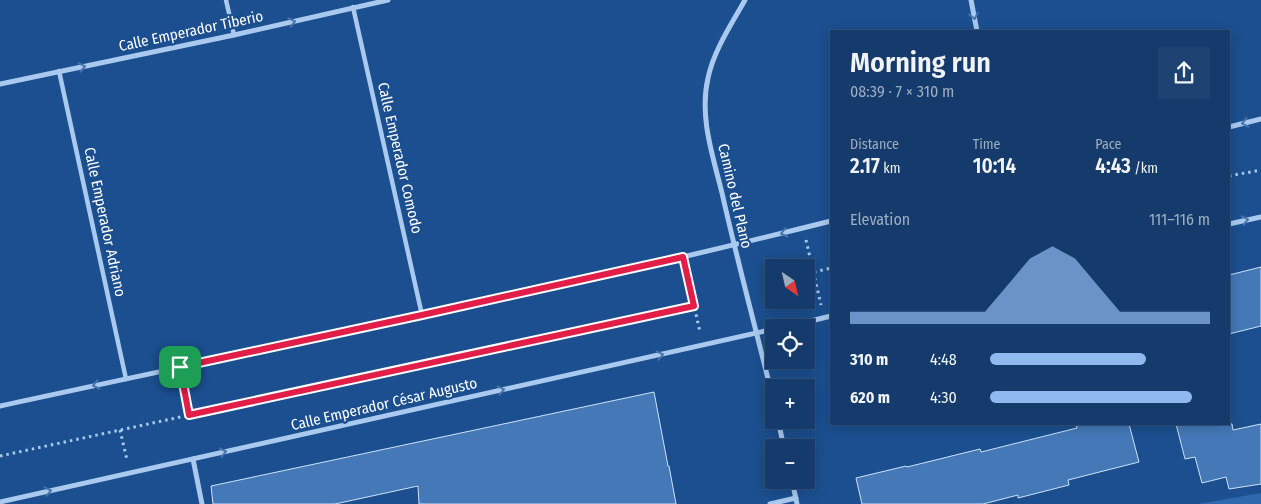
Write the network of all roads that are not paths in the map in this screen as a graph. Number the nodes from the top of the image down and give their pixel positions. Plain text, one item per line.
1 (226, 0) edge
2 (388, 0) edge
3 (745, 0) edge
4 (971, 0) edge
5 (353, 7) junction
6 (977, 30) edge
7 (234, 35) junction
8 (59, 71) junction
9 (0, 84) edge
10 (1261, 119) edge
11 (1230, 126) edge
12 (1261, 217) edge
13 (830, 221) edge
14 (1230, 224) edge
15 (734, 246) junction
16 (422, 315) junction
17 (830, 316) edge
18 (815, 319) edge
19 (765, 332) edge
20 (758, 333) junction
21 (126, 379) junction
22 (769, 379) edge
23 (0, 406) edge
24 (193, 459) junction
25 (796, 501) edge
26 (0, 502) edge
27 (202, 504) edge
28 (770, 504) edge

1 - 7 street
2 - 5 street, Calle Emperador Tiberio
3 - 15 street, Camino del Plano
4 -> 6 street
7 -> 5 street, Calle Emperador Tiberio
5 - 16 street, Calle Emperador Comodo
8 -> 7 street, Calle Emperador Tiberio
8 - 9 street, Calle Emperador Tiberio
8 - 21 street, Calle Emperador Adriano
10 -> 11 street
14 -> 12 street
13 -> 15 street
15 - 16 street
15 - 20 street, Camino del Plano
16 - 21 street
17 - 18 street
19 - 20 street, Calle Emperador César Augusto
20 - 22 street, Camino del Plano
24 -> 20 street, Calle Emperador César Augusto
21 -> 23 street
26 -> 24 street, Calle Emperador César Augusto
24 - 27 street
25 - 28 street

